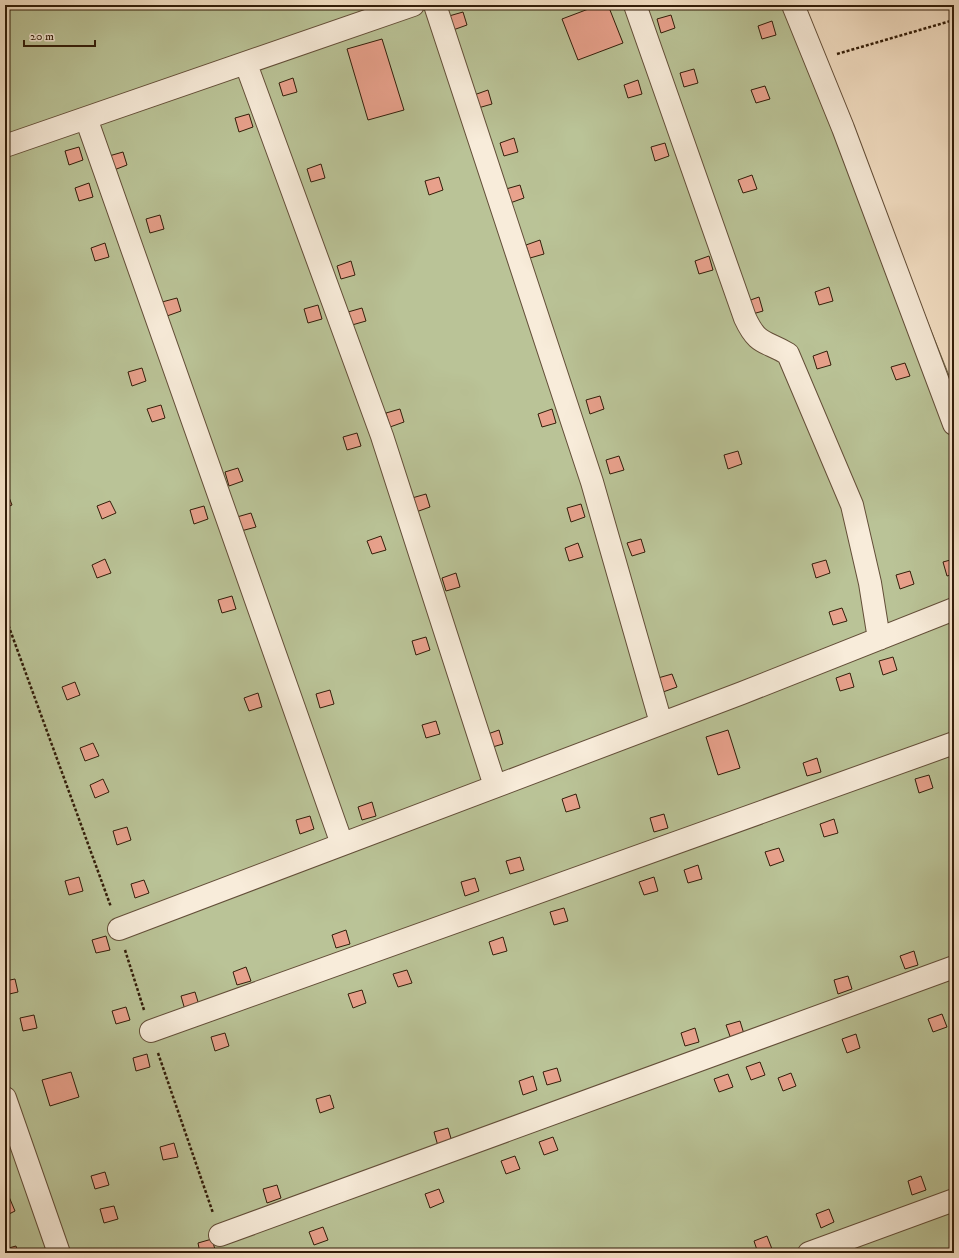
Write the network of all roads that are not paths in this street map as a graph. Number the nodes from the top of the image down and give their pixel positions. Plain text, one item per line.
1 (413, 5) edge
2 (435, 5) edge
3 (635, 5) edge
4 (793, 5) edge
5 (246, 64) junction
6 (86, 118) junction
7 (5, 146) edge
8 (954, 424) edge
9 (954, 609) edge
10 (879, 639) junction
11 (660, 723) junction
12 (954, 743) edge
13 (495, 786) junction
14 (342, 844) junction
15 (119, 929) dead end
16 (954, 967) edge
17 (151, 1031) dead end
18 (5, 1098) edge
19 (954, 1200) edge
20 (220, 1235) dead end
21 (59, 1253) edge
22 (809, 1253) edge

1 - 5 street
2 - 11 street
3 - 10 street
4 - 8 street
5 - 6 street
5 - 13 street
6 - 7 street
6 - 14 street
9 - 10 street
10 - 11 street
11 - 13 street
12 - 17 street
13 - 14 street
14 - 15 street
16 - 20 street
18 - 21 street
19 - 22 street

